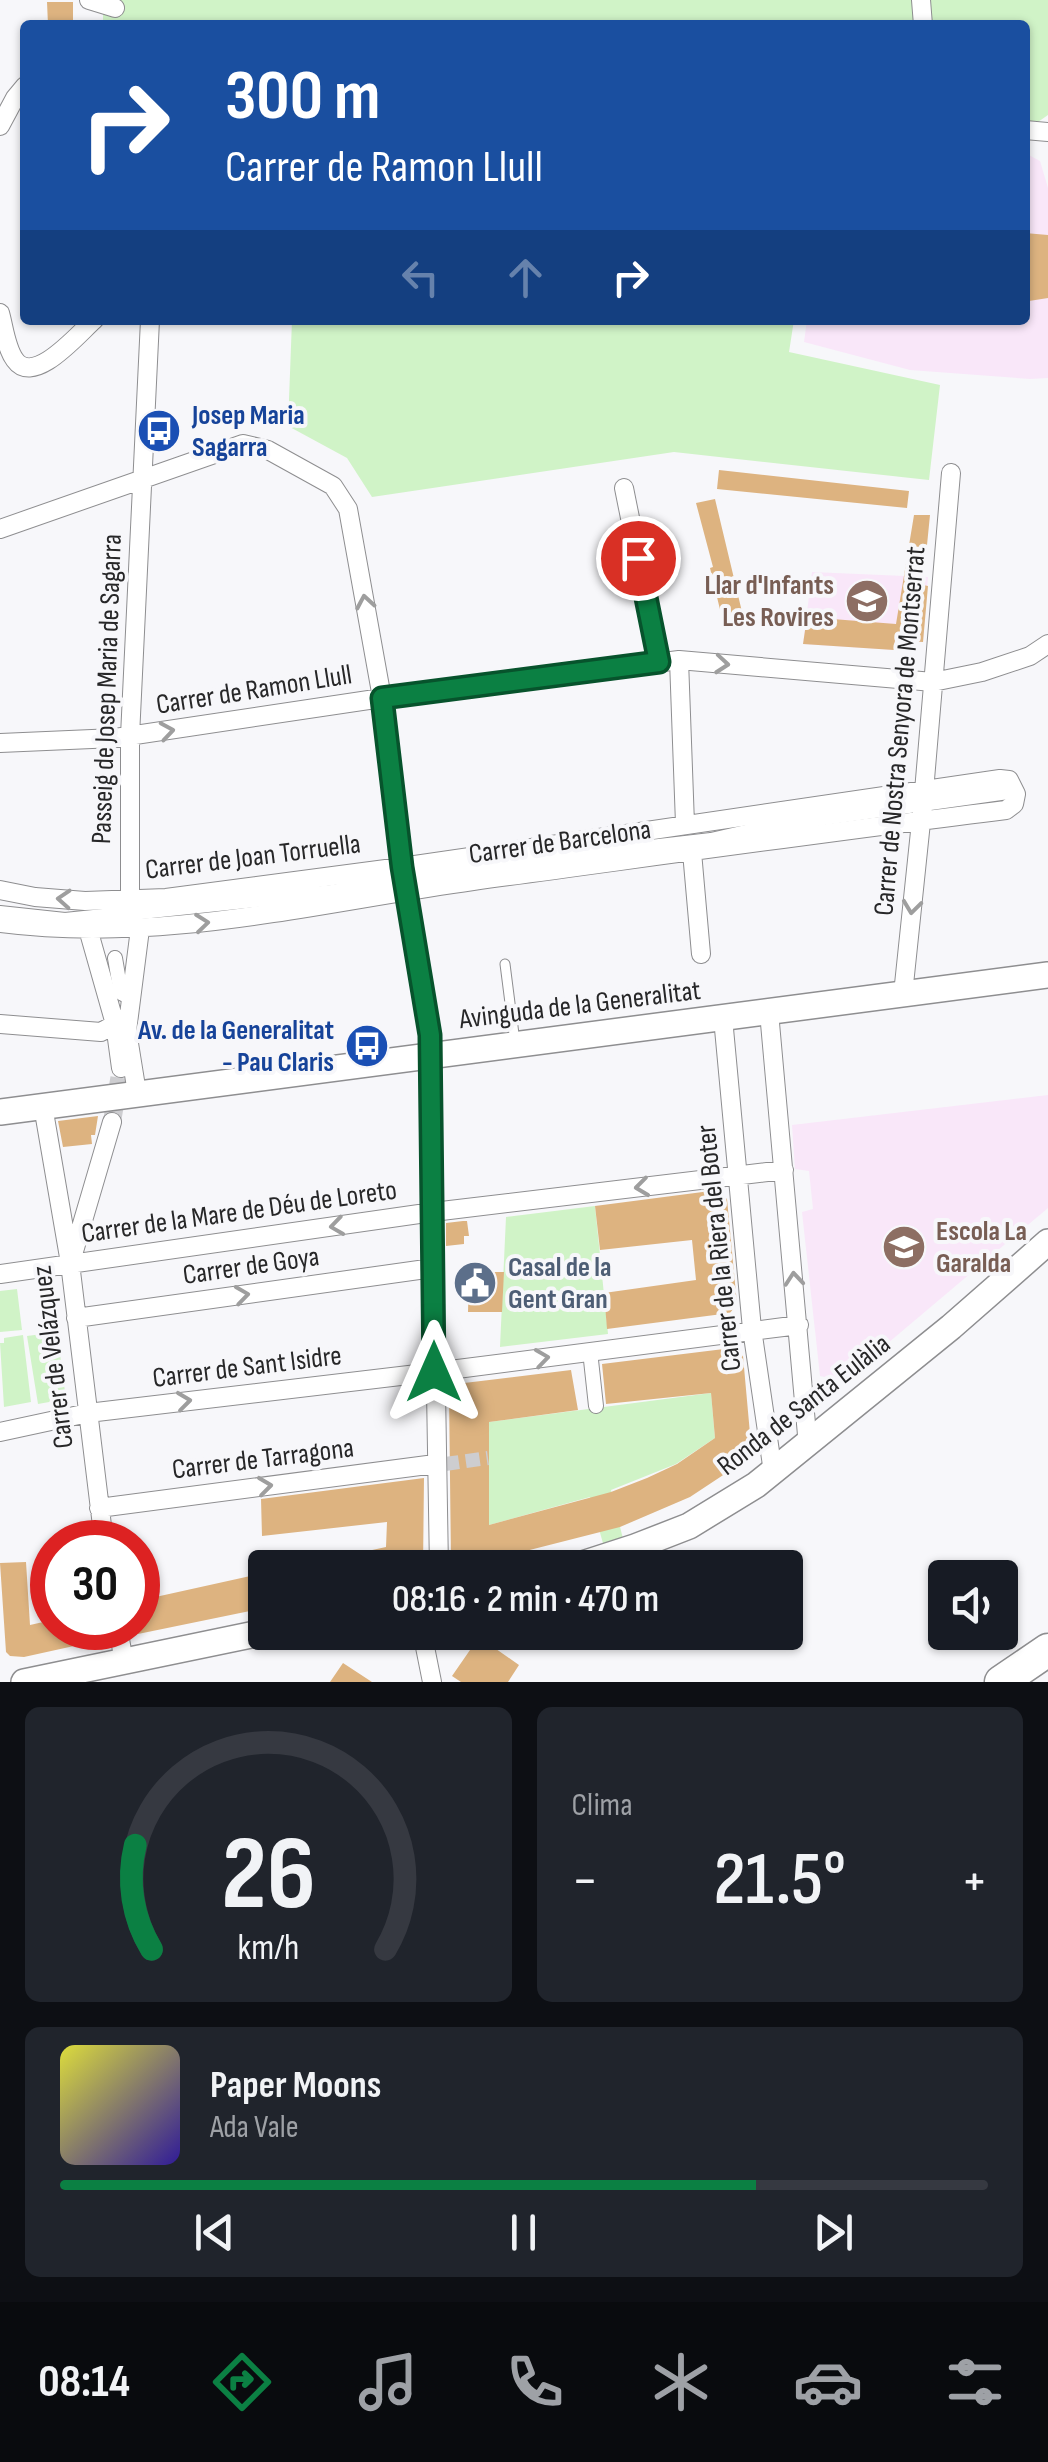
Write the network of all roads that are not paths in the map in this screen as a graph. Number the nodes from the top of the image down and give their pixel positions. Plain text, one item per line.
1 (89, 0) edge
2 (115, 11) edge
3 (20, 91) edge
4 (0, 126) edge
5 (0, 313) edge
6 (88, 325) edge
7 (150, 325) edge
8 (5, 350) edge
9 (952, 473) dead end
10 (143, 481) junction
11 (624, 488) dead end
12 (0, 530) edge
13 (1048, 644) edge
14 (679, 660) junction
15 (659, 662) junction
16 (933, 682) junction
17 (382, 698) junction
18 (130, 736) junction
19 (0, 743) edge
20 (1008, 792) dead end
21 (923, 805) junction
22 (685, 819) junction
23 (665, 831) dead end
24 (742, 834) junction
25 (692, 852) junction
26 (544, 855) junction
27 (404, 879) junction
28 (0, 890) edge
29 (130, 899) junction
30 (0, 913) edge
31 (109, 922) junction
32 (0, 923) edge
33 (88, 929) junction
34 (140, 929) junction
35 (702, 954) dead end
36 (505, 964) dead end
37 (116, 966) dead end
38 (1048, 975) edge
39 (902, 994) junction
40 (131, 998) junction
41 (769, 1012) junction
42 (723, 1018) junction
43 (0, 1024) edge
44 (115, 1024) junction
45 (515, 1045) junction
46 (432, 1054) junction
47 (121, 1068) tunnel mouth
48 (136, 1093) junction
49 (43, 1106) junction
50 (0, 1112) edge
51 (112, 1122) tunnel mouth
52 (784, 1170) junction
53 (739, 1176) junction
54 (60, 1208) junction
55 (86, 1211) junction
56 (433, 1212) junction
57 (1048, 1242) edge
58 (70, 1263) junction
59 (434, 1268) junction
60 (0, 1274) edge
61 (76, 1318) junction
62 (799, 1324) junction
63 (752, 1329) junction
64 (590, 1351) junction
65 (434, 1372) junction
66 (596, 1406) dead end
67 (88, 1413) junction
68 (0, 1432) edge
69 (808, 1446) junction
70 (440, 1464) junction
71 (773, 1472) junction
72 (99, 1508) junction
73 (101, 1520) edge
74 (438, 1550) edge
75 (626, 1550) edge
76 (248, 1636) edge
77 (122, 1650) edge
78 (426, 1650) edge
79 (1048, 1650) edge
80 (124, 1662) junction
81 (24, 1682) edge
82 (432, 1682) edge
83 (1001, 1682) edge

1 - 2 street
3 - 4 street
5 - 8 street
6 - 8 street
7 - 10 street, Passeig de Josep Maria de Sagarra
9 - 16 street, Carrer de Nostra Senyora de Montserrat
10 - 12 street
17 -> 10 street
10 - 18 street, Passeig de Josep Maria de Sagarra
11 - 15 street
13 - 16 street, Carrer de Ramon Llull
14 - 15 street, Carrer de Ramon Llull
14 -> 16 street, Carrer de Ramon Llull
14 - 22 street
15 - 17 street, Carrer de Ramon Llull
16 - 21 street, Carrer de Nostra Senyora de Montserrat
18 -> 17 street, Carrer de Ramon Llull
17 - 27 street
18 - 19 street, Carrer de Ramon Llull
18 - 29 street, Passeig de Josep Maria de Sagarra
20 - 21 street
21 - 22 street, Carrer de Joan Torruella
21 - 24 street
21 - 25 street, Carrer de Barcelona
21 -> 39 street, Carrer de Nostra Senyora de Montserrat
22 - 26 street, Carrer de Joan Torruella
23 - 24 street
24 - 26 street
25 - 27 street, Carrer de Barcelona
25 - 35 street
26 - 27 street, Carrer de Joan Torruella
27 - 29 street, Carrer de Joan Torruella
27 - 31 street
34 -> 27 street, Carrer de Barcelona
27 - 46 street
29 -> 28 street, Carrer de Joan Torruella
30 - 31 street
31 - 33 street, Carrer de Barcelona
31 - 34 street, Carrer de Barcelona
32 - 33 street, Carrer de Barcelona
33 - 44 street
34 - 40 street
36 - 45 lane
37 - 40 street
38 - 39 main road, Avinguda de la Generalitat
39 - 41 main road, Avinguda de la Generalitat
40 - 48 street
41 - 42 main road, Avinguda de la Generalitat
41 - 52 street
42 - 45 main road, Avinguda de la Generalitat
42 - 53 street, Carrer de la Riera del Boter
43 - 44 street
44 - 47 street
45 - 46 main road, Avinguda de la Generalitat
46 - 48 main road, Avinguda de la Generalitat
46 - 56 street
48 - 49 main road, Avinguda de la Generalitat
49 - 50 main road, Avinguda de la Generalitat
49 - 54 street, Carrer de Velázquez
51 - 55 street
52 - 53 street, Carrer de la Mare de Déu de Loreto
62 -> 52 street
53 -> 56 street, Carrer de la Mare de Déu de Loreto
53 - 63 street, Carrer de la Riera del Boter
54 - 55 street
54 - 58 street, Carrer de Velázquez
55 - 58 street
56 -> 58 street, Carrer de la Mare de Déu de Loreto
56 - 59 street
57 - 69 main road, Ronda de Santa Eulàlia
58 - 60 street, Carrer de la Mare de Déu de Loreto
58 - 61 street, Carrer de Velázquez
61 -> 59 street, Carrer de Goya
59 - 65 street
61 - 67 street, Carrer de Velázquez
62 - 63 street, Carrer de Sant Isidre
62 - 69 street
63 - 64 street, Carrer de Sant Isidre
63 - 71 street, Carrer de la Riera del Boter
65 -> 64 street, Carrer de Sant Isidre
64 - 66 street
67 -> 65 street, Carrer de Sant Isidre
65 - 70 street
67 - 68 street, Carrer de Sant Isidre
67 - 72 street, Carrer de Velázquez
69 - 71 main road, Ronda de Santa Eulàlia
72 -> 70 street, Carrer de Tarragona
70 - 74 street
71 - 75 main road, Ronda de Santa Eulàlia
72 - 73 street, Carrer de Velázquez
76 - 80 main road
77 - 80 street
78 - 82 street
79 - 83 highway
80 - 81 main road

